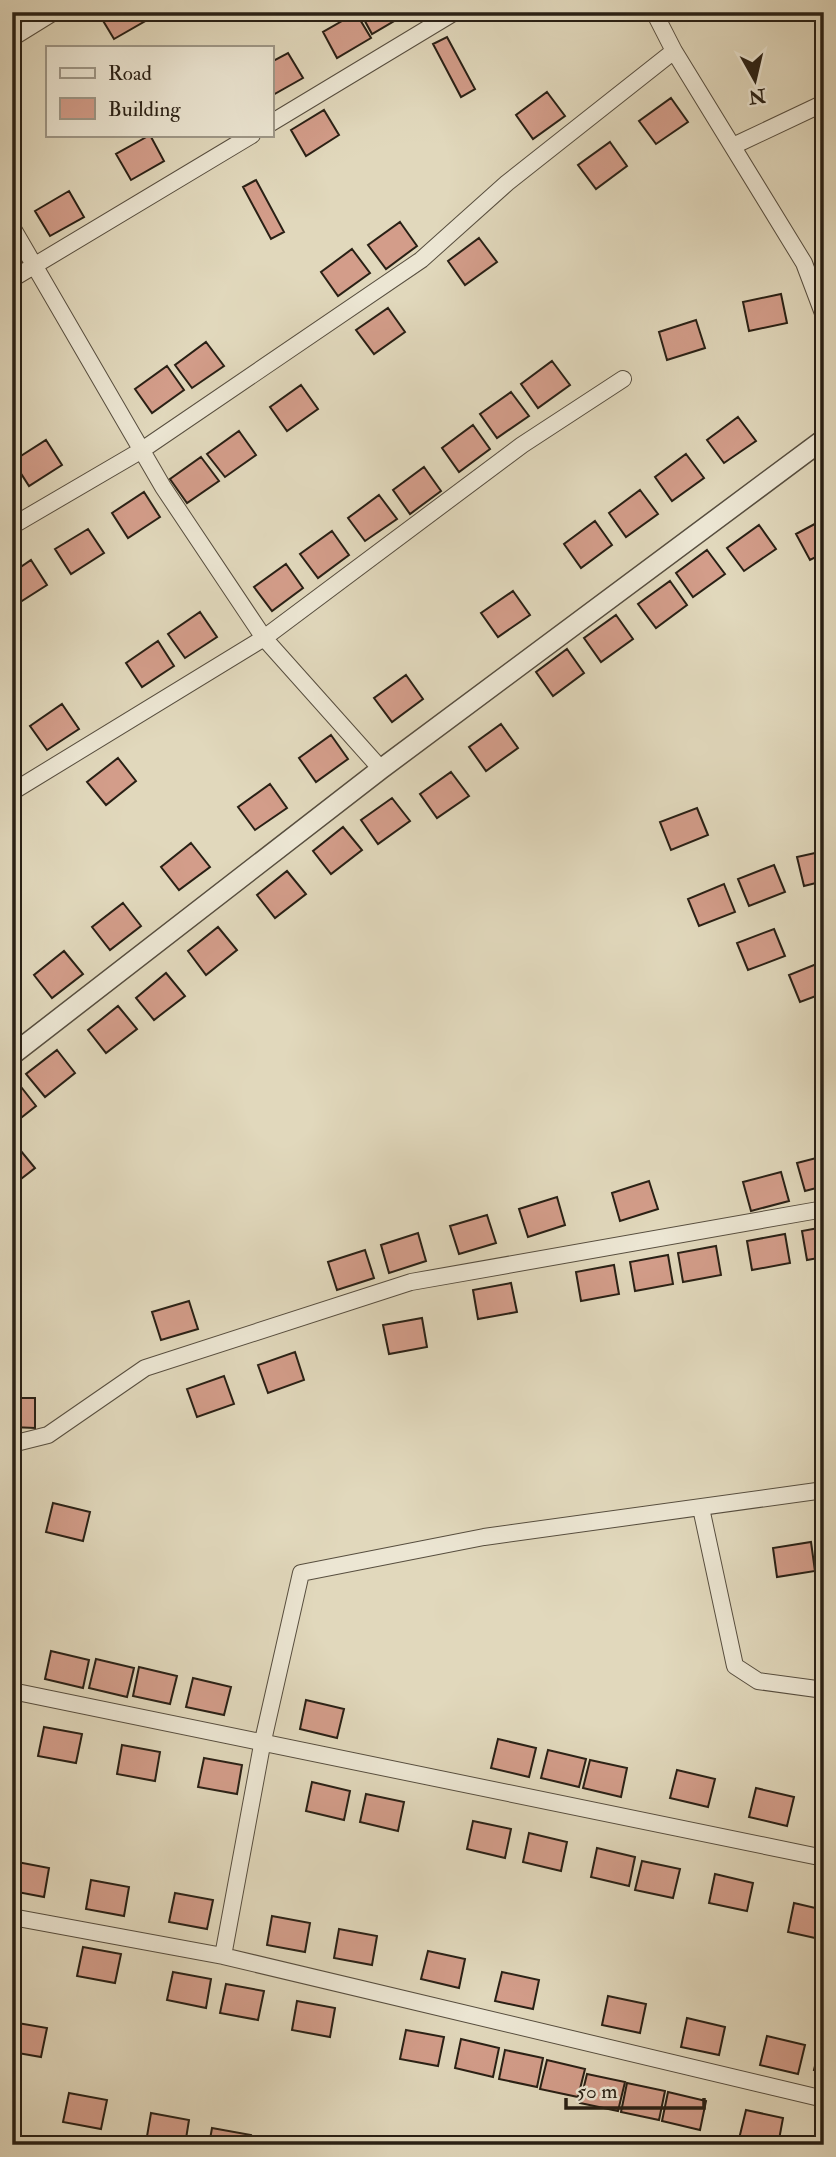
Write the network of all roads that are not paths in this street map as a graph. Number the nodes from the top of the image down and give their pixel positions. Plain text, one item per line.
1 (54, 12) edge
2 (455, 12) edge
3 (654, 12) edge
4 (12, 38) edge
5 (674, 51) junction
6 (824, 103) edge
7 (273, 122) edge
8 (250, 136) edge
9 (733, 146) junction
10 (12, 227) edge
11 (34, 266) junction
12 (12, 279) edge
13 (824, 316) edge
14 (623, 379) dead end
15 (824, 439) edge
16 (142, 450) junction
17 (12, 526) edge
18 (264, 638) junction
19 (380, 769) junction
20 (12, 792) edge
21 (12, 1055) edge
22 (824, 1209) edge
23 (12, 1444) edge
24 (824, 1490) edge
25 (701, 1508) junction
26 (824, 1690) edge
27 (12, 1691) edge
28 (262, 1745) junction
29 (824, 1858) edge
30 (12, 1917) edge
31 (223, 1956) junction
32 (824, 2099) edge

1 - 4 street
2 - 7 street
3 - 5 street
5 - 9 street
5 - 16 street
6 - 9 street
8 - 11 street
9 - 13 street
10 - 11 street
11 - 12 street
11 - 16 street
14 - 18 street
15 - 19 street
16 - 17 street
16 - 18 street
18 - 19 street
18 - 20 street
19 - 21 street
22 - 23 street
24 - 25 street
25 - 26 street
25 - 28 street
27 - 28 street
28 - 29 street
28 - 31 street
30 - 31 street
31 - 32 street

